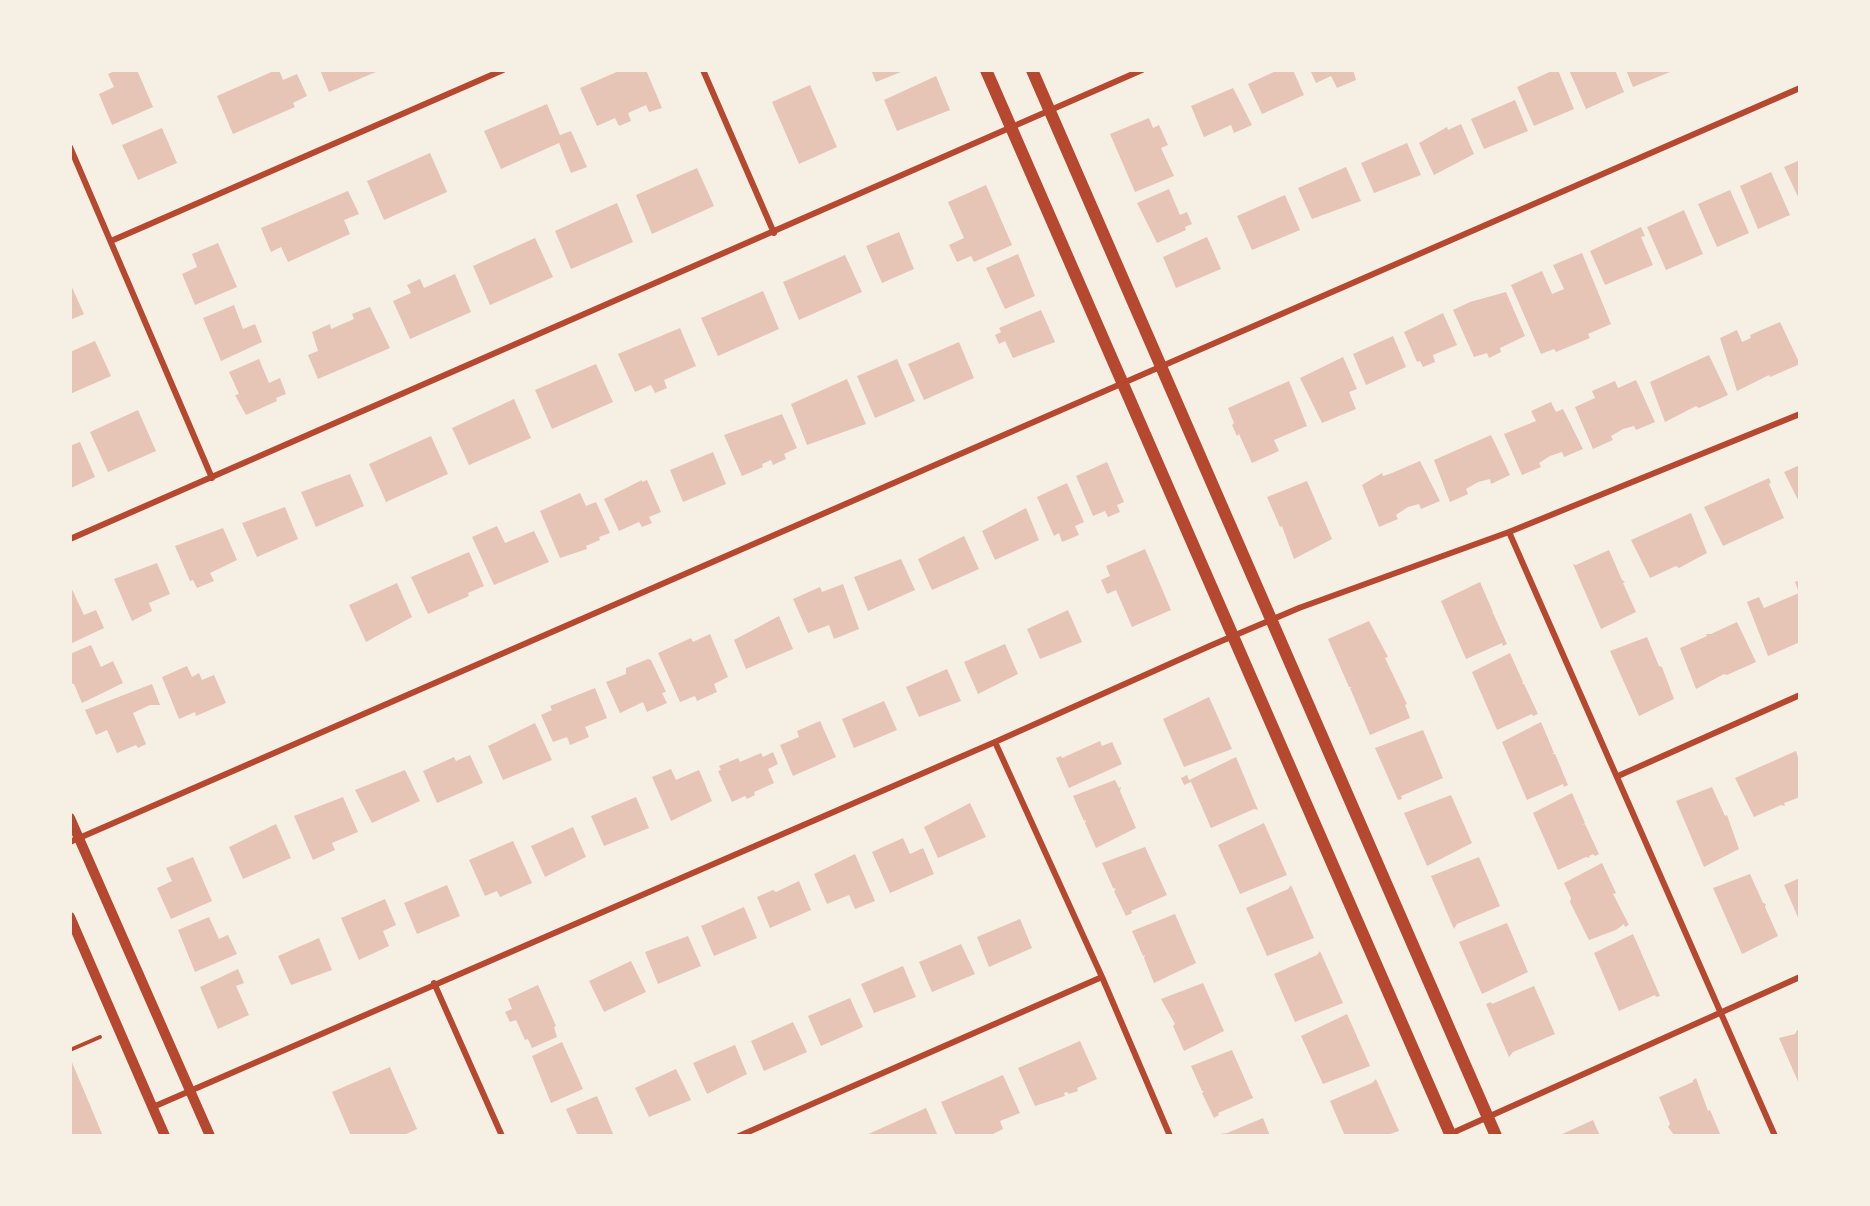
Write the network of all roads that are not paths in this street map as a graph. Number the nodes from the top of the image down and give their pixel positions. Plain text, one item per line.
1 (502, 70) edge
2 (704, 70) edge
3 (986, 70) edge
4 (1032, 70) edge
5 (1142, 70) edge
6 (1800, 88) edge
7 (1051, 113) junction
8 (1011, 129) junction
9 (70, 147) edge
10 (774, 233) junction
11 (111, 241) junction
12 (1161, 365) junction
13 (1123, 382) junction
14 (1800, 414) edge
15 (212, 478) junction
16 (1509, 532) junction
17 (70, 539) edge
18 (1272, 620) junction
19 (1233, 636) junction
20 (1800, 694) edge
21 (995, 742) junction
22 (1618, 776) junction
23 (70, 818) edge
24 (75, 840) edge
25 (70, 917) edge
26 (1102, 977) junction
27 (1800, 977) edge
28 (434, 983) junction
29 (1721, 1012) junction
30 (190, 1090) junction
31 (153, 1107) junction
32 (1488, 1116) junction
33 (1451, 1135) edge
34 (165, 1136) edge
35 (210, 1136) edge
36 (502, 1136) edge
37 (739, 1136) edge
38 (1170, 1136) edge
39 (1496, 1136) edge
40 (1775, 1136) edge

1 - 11 street
2 - 10 street
3 - 8 main road
4 - 7 main road
5 - 7 street
6 - 12 street
7 - 8 street
7 - 12 main road
8 - 10 street
8 - 13 main road
9 - 11 street
10 - 15 street
11 - 15 street
12 - 13 street
12 - 18 main road
13 - 19 main road
13 - 24 street
14 - 16 street
15 - 17 street
16 - 18 street
16 - 22 street
18 - 19 street
18 - 32 main road
19 - 21 street
19 - 33 main road
20 - 22 street
21 - 26 street
21 - 28 street
22 - 29 street
23 - 24 street
24 - 30 street
25 - 31 street
26 - 37 street
26 - 38 street
27 - 29 street
28 - 30 street
28 - 36 street
29 - 32 street
29 - 40 street
30 - 31 street
30 - 35 street
31 - 34 street
32 - 33 street
32 - 39 main road

